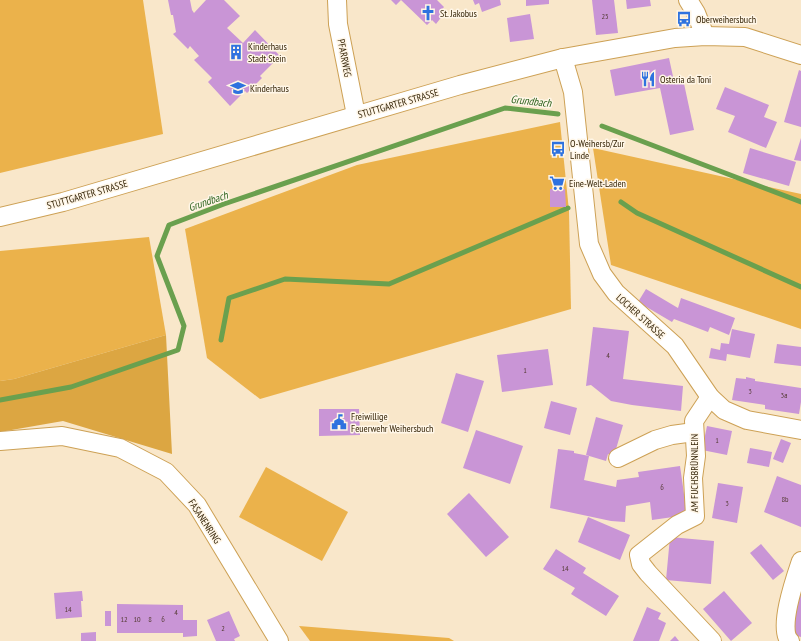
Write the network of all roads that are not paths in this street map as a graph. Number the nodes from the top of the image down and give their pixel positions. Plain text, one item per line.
1 (688, 0) edge
2 (335, 1) edge
3 (705, 36) junction
4 (801, 55) edge
5 (563, 58) junction
6 (356, 115) junction
7 (0, 217) edge
8 (710, 397) junction
9 (801, 430) edge
10 (694, 432) junction
11 (0, 441) edge
12 (618, 458) dead end
13 (801, 560) edge
14 (274, 639) edge
15 (712, 641) edge
16 (790, 641) edge

1 - 3 street
2 - 6 street, PFARRWEG
3 - 4 street, STUTTGARTER STRASSE
3 - 5 street, STUTTGARTER STRASSE
5 - 6 street, STUTTGARTER STRASSE
5 - 8 street, LOCHER STRASSE
6 - 7 street, STUTTGARTER STRASSE
8 - 9 street, LOCHER STRASSE
8 - 10 street, AM FUCHSBRÜNNLEIN
10 - 12 street
10 - 15 street, AM FUCHSBRÜNNLEIN
11 - 14 street, FASANENRING
13 - 16 street

